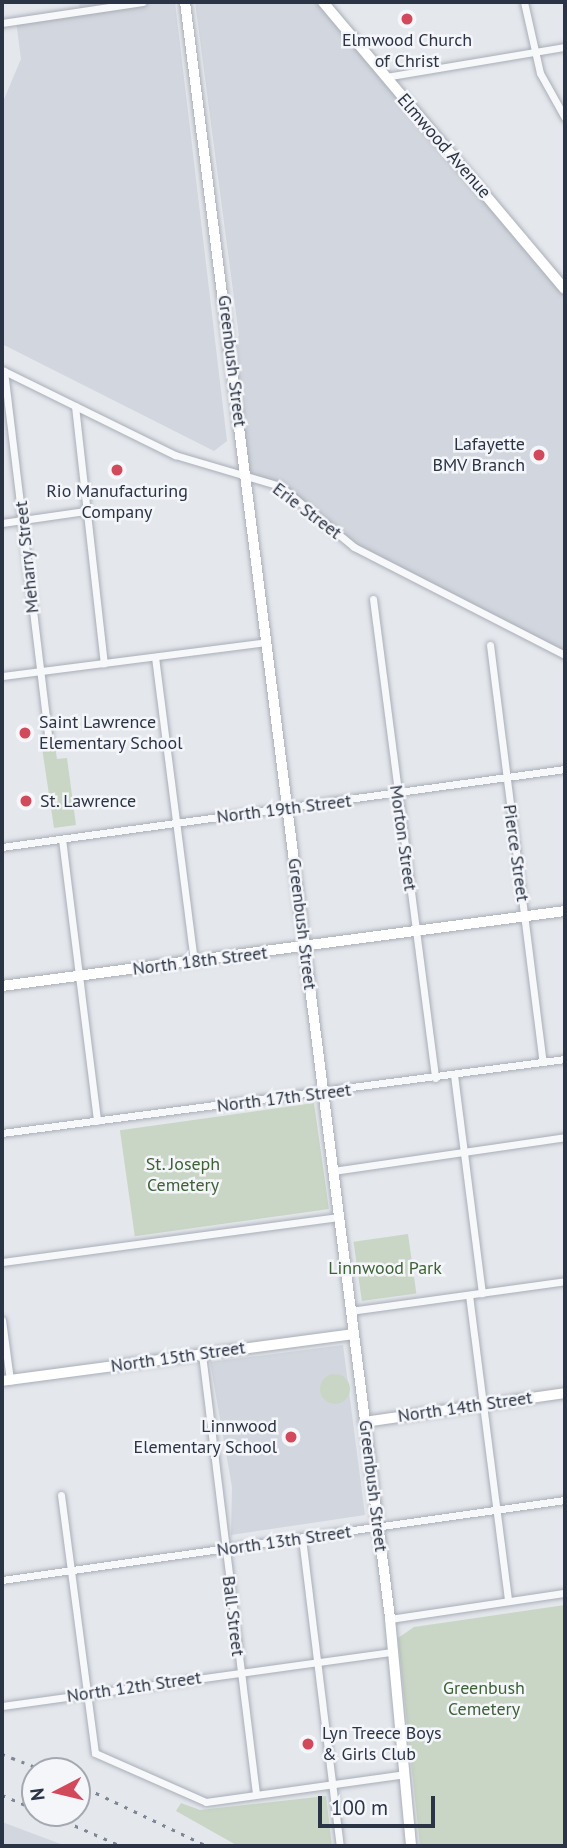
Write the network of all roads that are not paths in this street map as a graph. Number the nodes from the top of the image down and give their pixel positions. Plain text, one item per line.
1 (142, 2) edge
2 (185, 2) edge
3 (323, 2) edge
4 (524, 2) edge
5 (79, 6) edge
6 (2, 23) edge
7 (565, 47) edge
8 (534, 52) junction
9 (385, 76) junction
10 (565, 118) edge
11 (565, 289) edge
12 (3, 371) edge
13 (75, 406) junction
14 (246, 472) junction
15 (85, 511) junction
16 (23, 520) junction
17 (2, 523) edge
18 (373, 599) dead end
19 (267, 642) junction
20 (490, 645) dead end
21 (565, 655) edge
22 (155, 657) junction
23 (104, 663) junction
24 (39, 671) junction
25 (2, 676) edge
26 (49, 743) dead end
27 (565, 769) edge
28 (505, 779) junction
29 (397, 795) junction
30 (288, 809) junction
31 (174, 822) junction
32 (62, 839) junction
33 (2, 847) edge
34 (565, 911) edge
35 (524, 917) junction
36 (416, 932) junction
37 (305, 947) junction
38 (194, 962) junction
39 (79, 977) junction
40 (2, 986) edge
41 (565, 1059) edge
42 (543, 1062) junction
43 (454, 1075) junction
44 (435, 1078) junction
45 (323, 1093) junction
46 (97, 1121) junction
47 (2, 1133) edge
48 (565, 1137) edge
49 (464, 1153) junction
50 (333, 1171) junction
51 (339, 1217) junction
52 (2, 1262) edge
53 (565, 1281) edge
54 (482, 1293) junction
55 (469, 1295) junction
56 (350, 1311) junction
57 (2, 1320) edge
58 (353, 1334) junction
59 (202, 1354) junction
60 (6, 1380) edge
61 (565, 1394) edge
62 (483, 1405) junction
63 (364, 1422) junction
64 (61, 1495) dead end
65 (565, 1500) edge
66 (496, 1510) junction
67 (377, 1528) junction
68 (302, 1538) junction
69 (225, 1548) junction
70 (70, 1570) junction
71 (2, 1580) edge
72 (565, 1593) edge
73 (508, 1601) junction
74 (390, 1619) junction
75 (390, 1652) junction
76 (317, 1662) junction
77 (240, 1672) junction
78 (85, 1695) junction
79 (2, 1706) edge
80 (404, 1774) junction
81 (332, 1784) junction
82 (256, 1795) junction
83 (340, 1846) edge
84 (411, 1846) edge

1 - 5 street
2 - 14 main road, Greenbush Street
3 - 9 main road, Elmwood Avenue
4 - 8 street
5 - 6 street
7 - 8 street
8 - 9 street
8 - 10 street
9 - 11 main road, Elmwood Avenue
12 - 13 street, Erie Street
12 - 16 street, Meharry Street
13 - 14 street, Erie Street
13 - 15 street
14 - 19 main road, Greenbush Street
14 - 21 street, Erie Street
15 - 16 street
15 - 23 street
16 - 17 street
16 - 24 street, Meharry Street
18 - 29 street, Morton Street
19 - 22 street
19 - 30 main road, Greenbush Street
20 - 28 street, Pierce Street
22 - 23 street
22 - 31 street
23 - 24 street
24 - 25 street
24 - 26 street, Meharry Street
27 - 28 street, North 19th Street
28 - 29 street, North 19th Street
28 - 35 street, Pierce Street
29 - 30 street, North 19th Street
29 - 36 street, Morton Street
30 - 31 street, North 19th Street
30 - 37 main road, Greenbush Street
31 - 32 street, North 19th Street
31 - 38 street
32 - 33 street, North 19th Street
32 - 39 street
34 - 35 main road, North 18th Street
35 - 36 main road, North 18th Street
35 - 42 street, Pierce Street
36 - 37 main road, North 18th Street
36 - 44 street, Morton Street
37 - 38 main road, North 18th Street
37 - 45 main road, Greenbush Street
38 - 39 main road, North 18th Street
39 - 40 main road, North 18th Street
39 - 46 street
41 - 42 street, North 17th Street
42 - 43 street, North 17th Street
43 - 44 street, North 17th Street
43 - 49 street
44 - 45 street, North 17th Street
45 - 46 street, North 17th Street
45 - 50 main road, Greenbush Street
46 - 47 street, North 17th Street
48 - 49 street
49 - 50 street
49 - 54 street
50 - 51 main road, Greenbush Street
51 - 52 street
51 - 56 main road, Greenbush Street
53 - 54 street
54 - 55 street
55 - 56 street
55 - 62 street
56 - 58 main road, Greenbush Street
57 - 60 street
58 - 59 main road, North 15th Street
58 - 63 main road, Greenbush Street
59 - 60 main road, North 15th Street
59 - 69 street, Ball Street
61 - 62 main road, North 14th Street
62 - 63 main road, North 14th Street
62 - 66 street
63 - 67 main road, Greenbush Street
64 - 70 street
65 - 66 street, North 13th Street
66 - 67 street, North 13th Street
66 - 73 street
67 - 68 street, North 13th Street
67 - 74 main road, Greenbush Street
68 - 69 street, North 13th Street
68 - 76 street
69 - 70 street, North 13th Street
69 - 77 street, Ball Street
70 - 71 street, North 13th Street
70 - 78 street
72 - 73 street
73 - 74 street
74 - 75 main road, Greenbush Street
75 - 76 street, North 12th Street
75 - 80 main road, Greenbush Street
76 - 77 street, North 12th Street
76 - 81 street
77 - 78 street, North 12th Street
77 - 82 street, Ball Street
78 - 79 street, North 12th Street
78 - 82 street
80 - 81 street
80 - 84 main road, Greenbush Street
81 - 82 street
81 - 83 street

